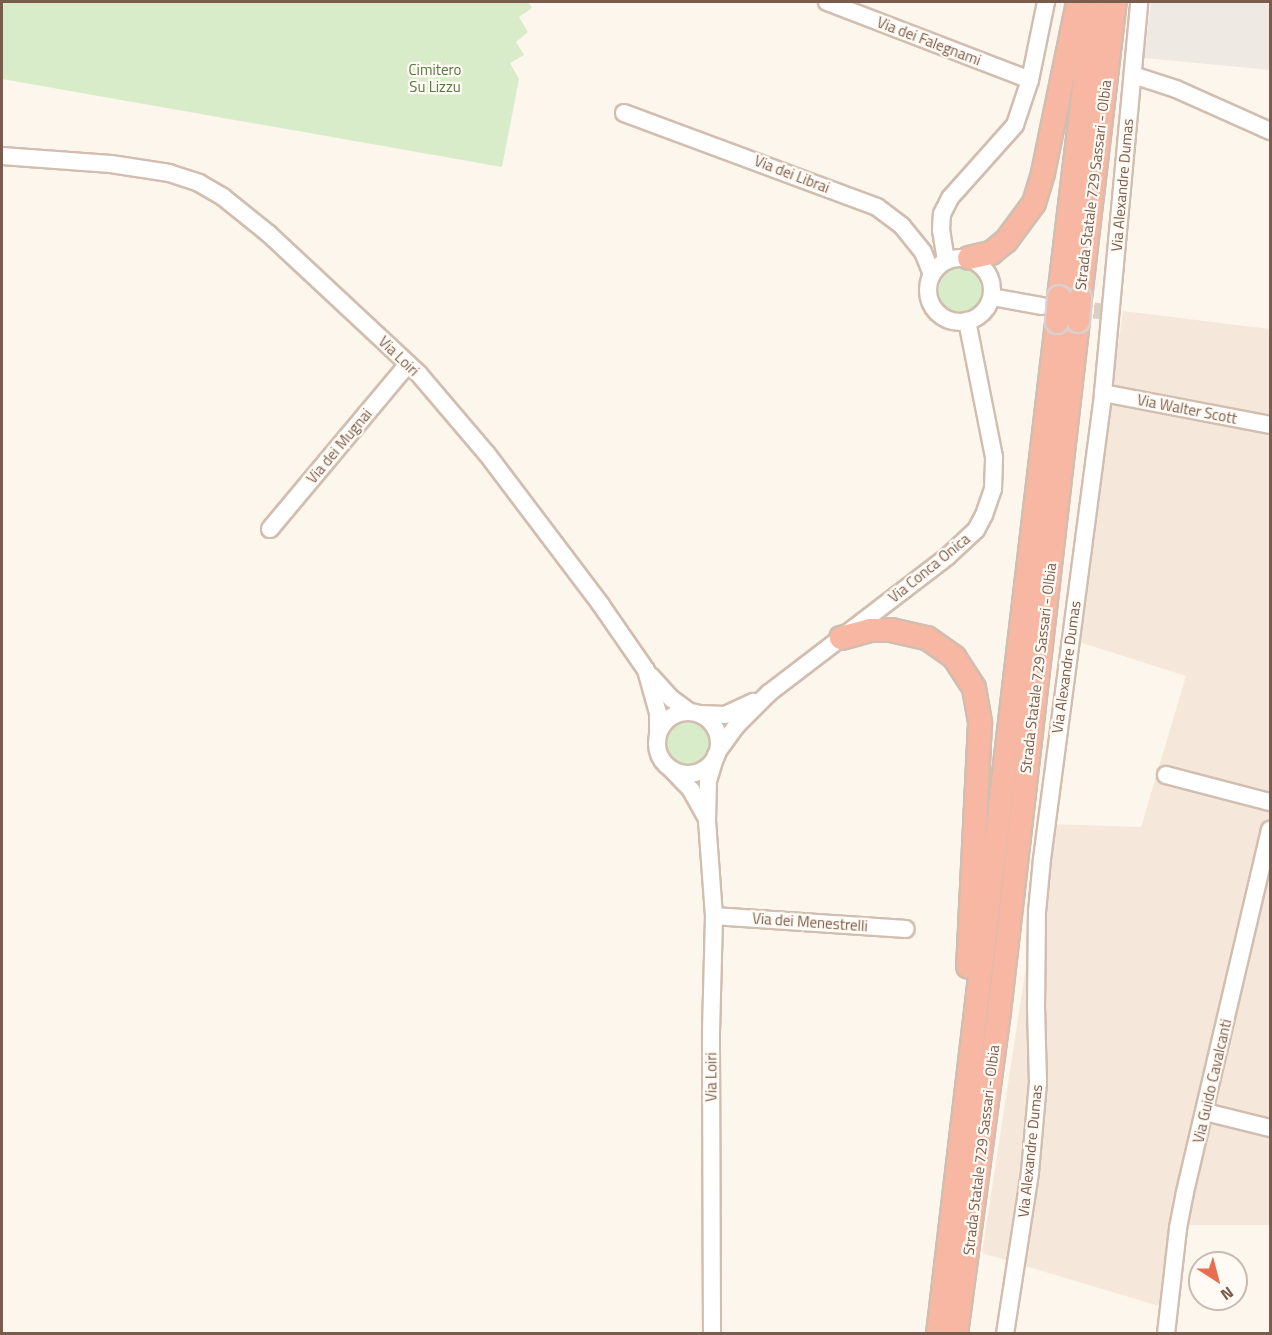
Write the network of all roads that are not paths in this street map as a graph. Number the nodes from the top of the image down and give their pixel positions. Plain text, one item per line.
1 (827, 2) edge
2 (1046, 2) edge
3 (1078, 2) edge
4 (1094, 2) edge
5 (1115, 2) edge
6 (1139, 2) edge
7 (1133, 75) junction
8 (1030, 80) junction
9 (624, 112) dead end
10 (1269, 133) edge
11 (2, 156) edge
12 (969, 258) junction
13 (946, 261) junction
14 (932, 274) junction
15 (992, 297) junction
16 (1063, 309) junction
17 (968, 321) junction
18 (408, 364) junction
19 (1103, 393) junction
20 (1270, 425) edge
21 (270, 529) dead end
22 (841, 638) junction
23 (646, 670) junction
24 (769, 693) junction
25 (695, 713) junction
26 (658, 733) junction
27 (717, 753) junction
28 (672, 770) junction
29 (1166, 776) dead end
30 (1270, 802) edge
31 (707, 821) junction
32 (1270, 830) edge
33 (714, 916) junction
34 (906, 929) dead end
35 (1205, 1112) junction
36 (961, 1125) junction
37 (1270, 1128) edge
38 (712, 1334) edge
39 (938, 1334) edge
40 (956, 1334) edge
41 (1005, 1334) edge
42 (1167, 1334) edge

1 - 8 street, Via dei Falegnami
2 - 8 street
3 - 12 highway
4 - 16 highway, Strada Statale 729 Sassari - Olbia
5 - 16 highway, Strada Statale 729 Sassari - Olbia
6 - 7 street, Via Alexandre Dumas
7 - 10 street
7 - 19 street, Via Alexandre Dumas
8 - 13 street
9 - 14 street, Via dei Librai
11 - 18 street, Via Loiri
12 - 13 street
12 - 15 street
13 - 14 street
14 - 17 street
15 - 16 street
15 - 17 street
16 - 36 highway, Strada Statale 729 Sassari - Olbia
16 - 40 highway, Strada Statale 729 Sassari - Olbia
17 - 22 street, Via Conca Onica
18 - 21 street, Via dei Mugnai
18 - 23 street, Via Loiri
19 - 20 street, Via Walter Scott
19 - 41 street, Via Alexandre Dumas
22 - 24 street, Via Conca Onica
22 - 36 highway
23 - 25 street
23 - 26 street, Via Loiri
24 - 25 street, Via Conca Onica
24 - 27 street, Via Conca Onica
25 - 26 street
25 - 27 street
26 - 28 street
27 - 28 street
27 - 31 street, Via Loiri
28 - 31 street, Via Loiri
29 - 30 street
31 - 33 street, Via Loiri
32 - 35 street, Via Guido Cavalcanti
33 - 34 street, Via dei Menestrelli
33 - 38 street, Via Loiri
35 - 37 street
35 - 42 street, Via Guido Cavalcanti
36 - 39 highway, Strada Statale 729 Sassari - Olbia

